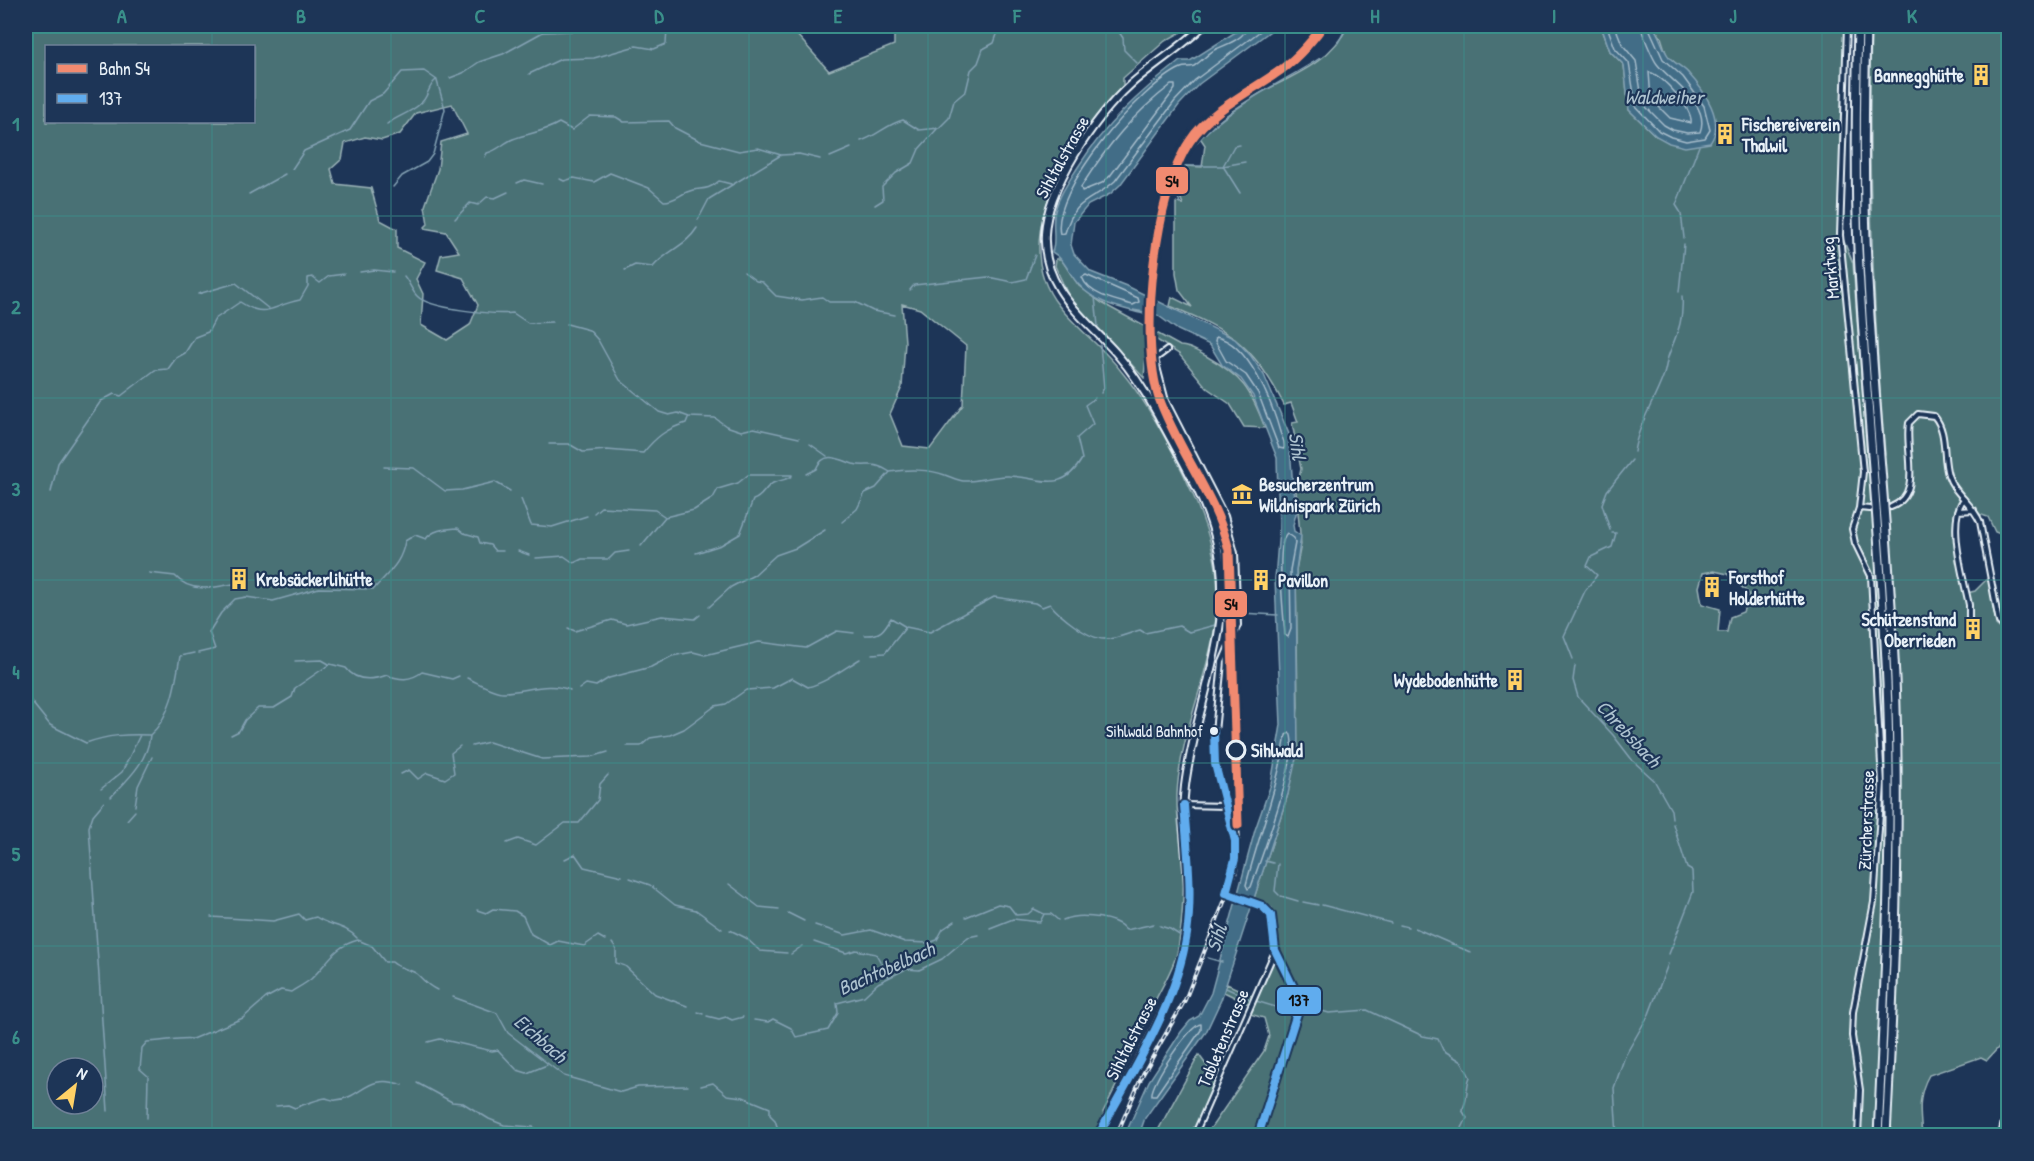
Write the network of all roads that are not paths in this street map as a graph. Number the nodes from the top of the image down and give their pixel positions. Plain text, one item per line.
1 (892, 26) edge
2 (1203, 26) edge
3 (1847, 26) edge
4 (1858, 26) edge
5 (1866, 26) edge
6 (897, 31) dead end
7 (1167, 350) dead end
8 (1964, 499) junction
9 (1891, 507) dead end
10 (1859, 508) junction
11 (1870, 509) dead end
12 (1974, 510) junction
13 (1958, 511) junction
14 (1969, 619) dead end
15 (2008, 631) edge
16 (1184, 805) junction
17 (1225, 806) junction
18 (1275, 950) junction
19 (2008, 1102) edge
20 (1098, 1136) edge
21 (1194, 1136) edge
22 (1258, 1136) edge
23 (1858, 1136) edge
24 (1878, 1136) edge
25 (1886, 1136) edge
26 (2001, 1136) edge

1 - 6 street
2 - 16 main road, Sihltalstrasse
3 - 10 street, Marktweg
4 - 24 highway
5 - 25 highway
7 - 17 street
8 - 9 street
8 - 12 street
8 - 13 street
10 - 11 street
10 - 23 street, Zürcherstrasse
12 - 13 street
12 - 15 street
13 - 14 street
16 - 17 street
16 - 20 main road, Sihltalstrasse
17 - 18 street
18 - 21 street, Tabletenstrasse
18 - 22 street
19 - 26 street

